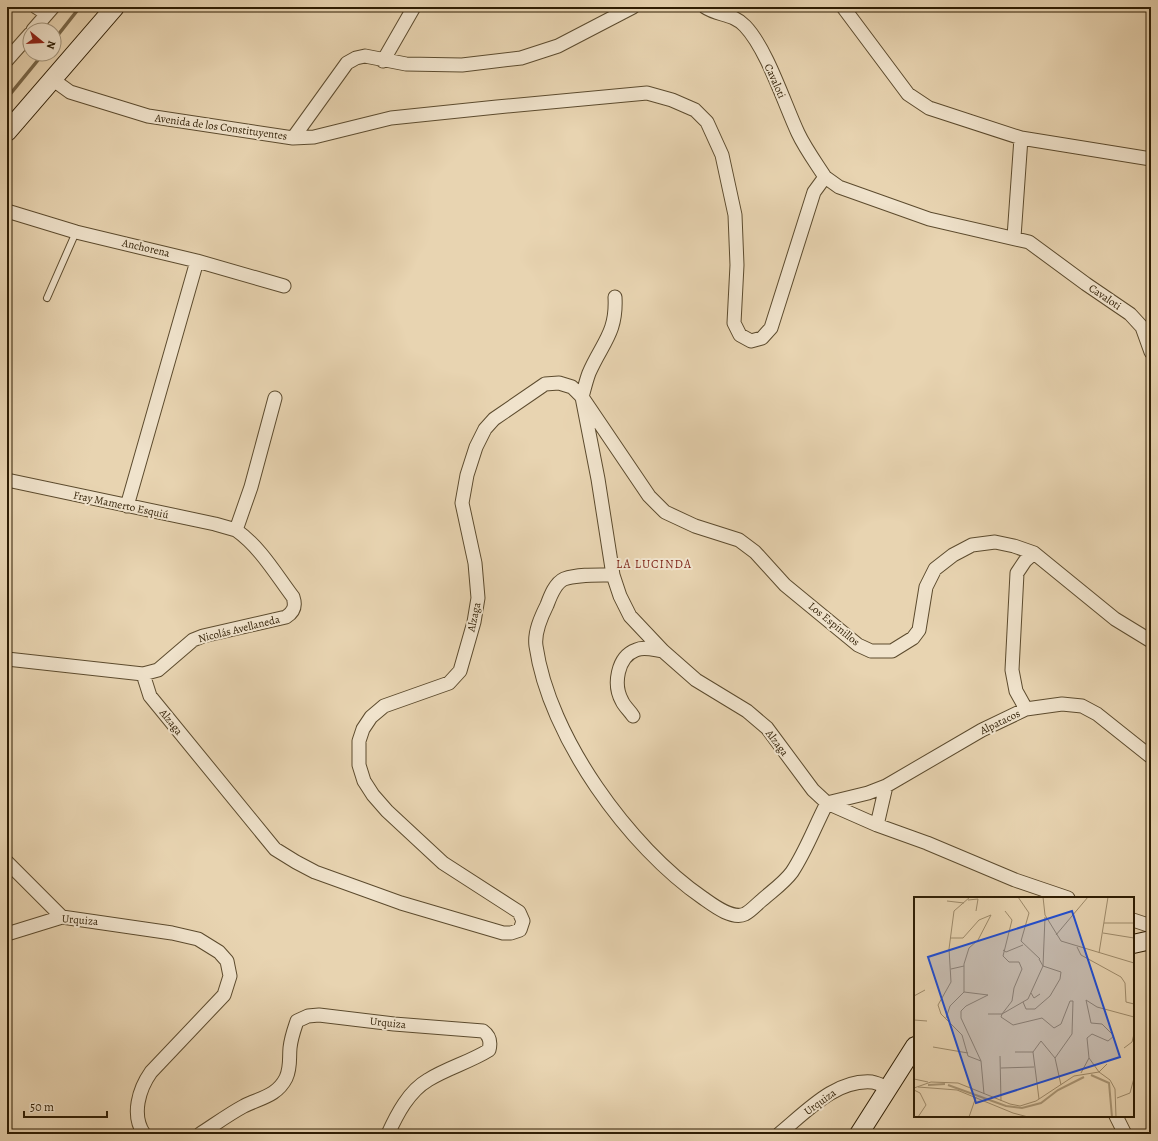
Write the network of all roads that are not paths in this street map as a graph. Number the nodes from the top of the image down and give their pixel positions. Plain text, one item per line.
1 (115, 7) edge
2 (414, 7) edge
3 (633, 7) edge
4 (704, 7) edge
5 (843, 7) edge
6 (45, 9) edge
7 (38, 22) edge
8 (22, 43) edge
9 (7, 60) edge
10 (383, 61) junction
11 (52, 79) junction
12 (7, 132) edge
13 (293, 138) junction
14 (1021, 138) junction
15 (1151, 159) edge
16 (825, 177) junction
17 (7, 211) edge
18 (76, 232) junction
19 (1014, 237) junction
20 (197, 261) junction
21 (284, 286) dead end
22 (47, 298) dead end
23 (615, 298) dead end
24 (1151, 352) edge
25 (275, 398) dead end
26 (582, 398) junction
27 (7, 480) edge
28 (127, 506) junction
29 (236, 530) junction
30 (1034, 553) junction
31 (613, 575) junction
32 (1151, 641) edge
33 (663, 651) junction
34 (7, 659) edge
35 (144, 674) junction
36 (1026, 709) junction
37 (633, 716) dead end
38 (1151, 757) edge
39 (886, 786) junction
40 (827, 803) junction
41 (877, 825) junction
42 (7, 862) edge
43 (1065, 897) edge
44 (62, 917) junction
45 (1134, 920) edge
46 (1151, 926) edge
47 (7, 934) edge
48 (1151, 940) edge
49 (1134, 944) edge
50 (914, 1048) edge
51 (889, 1088) junction
52 (1116, 1117) edge
53 (144, 1134) edge
54 (200, 1134) edge
55 (388, 1134) edge
56 (779, 1134) edge
57 (859, 1134) edge
58 (1125, 1134) edge

1 - 11 main road
2 - 10 street
3 - 10 street, Avenida de los Constituyentes
4 - 16 street, Cavaloti
5 - 14 street
6 - 7 street
8 - 9 street
10 - 13 street, Avenida de los Constituyentes
11 - 12 main road
11 - 13 street, Avenida de los Constituyentes
13 - 16 street
14 - 15 street
14 - 19 street
16 - 19 street, Cavaloti
17 - 18 street, Anchorena
18 - 20 street, Anchorena
18 - 22 lane
19 - 24 street, Cavaloti
20 - 21 street, Anchorena
20 - 28 street
23 - 26 street
25 - 29 street
26 - 30 street, Los Espinillos
26 - 31 street, Alzaga
26 - 35 street, Alzaga
27 - 28 street, Fray Mamerto Esquiú
28 - 29 street, Fray Mamerto Esquiú
29 - 35 street, Nicolás Avellaneda
30 - 32 street, Los Espinillos
30 - 36 street
31 - 33 street, Alzaga
31 - 40 street
33 - 37 street
33 - 40 street, Alzaga
34 - 35 street
36 - 38 street, Alpatacos
36 - 39 street, Alpatacos
39 - 40 street, Alpatacos
39 - 41 street
40 - 41 street, Alzaga
41 - 43 street, Alzaga
42 - 44 street
44 - 47 street, Urquiza
44 - 53 street, Urquiza
45 - 46 street
48 - 49 main road
50 - 51 main road
51 - 56 street, Urquiza
51 - 57 main road
52 - 58 street
54 - 55 street, Urquiza

